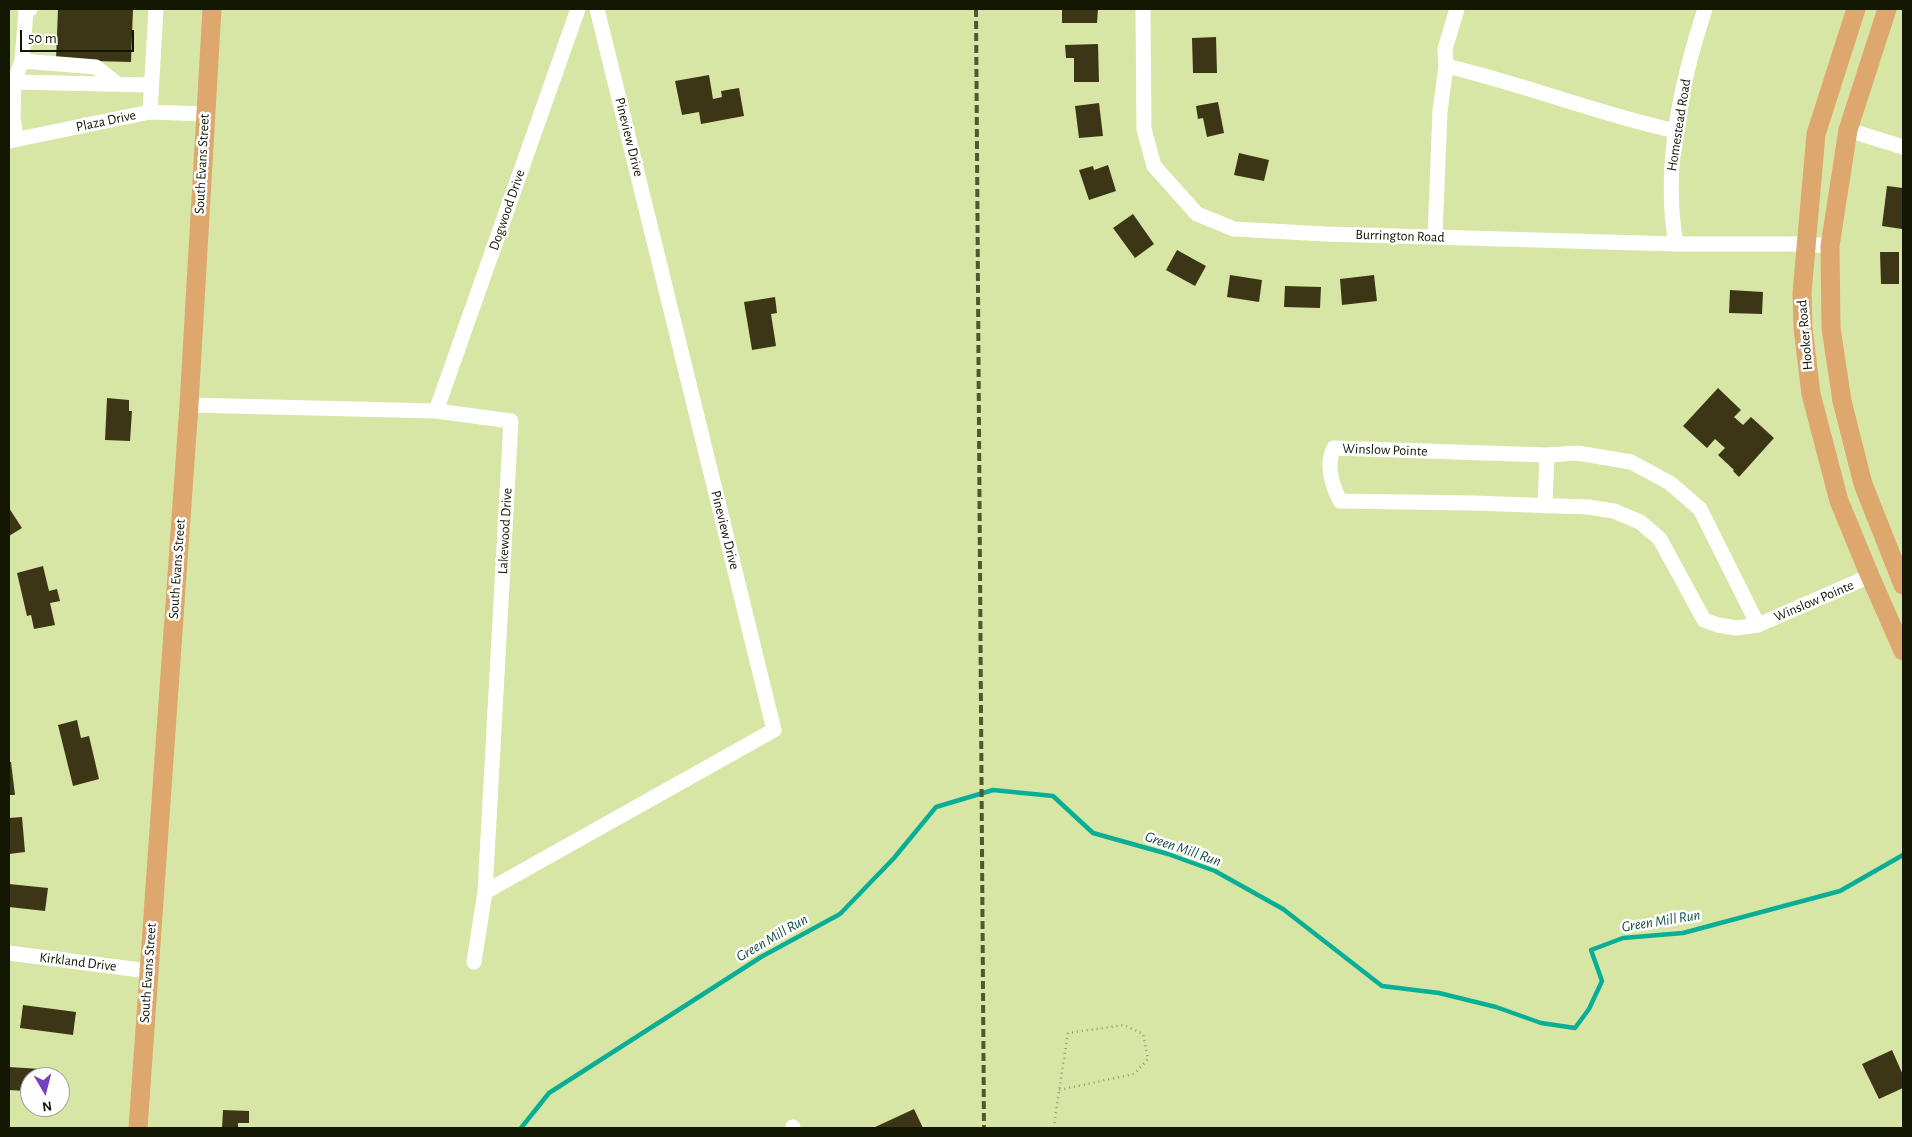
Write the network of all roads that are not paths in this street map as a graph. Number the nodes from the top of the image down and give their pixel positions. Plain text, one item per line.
1 (30, 9) edge
2 (156, 9) edge
3 (212, 9) edge
4 (578, 9) edge
5 (597, 9) edge
6 (1143, 9) edge
7 (1457, 9) edge
8 (1706, 9) edge
9 (1856, 9) edge
10 (1887, 9) edge
11 (22, 61) junction
12 (1446, 66) junction
13 (14, 82) junction
14 (116, 83) junction
15 (150, 84) junction
16 (150, 112) junction
17 (205, 114) junction
18 (1848, 130) junction
19 (1676, 131) junction
20 (12, 140) edge
21 (1903, 147) edge
22 (1435, 237) junction
23 (1676, 244) junction
24 (1805, 244) junction
25 (1830, 246) junction
26 (189, 405) junction
27 (436, 411) junction
28 (1547, 455) junction
29 (1545, 506) junction
30 (1899, 565) edge
31 (1870, 576) junction
32 (1903, 585) edge
33 (1758, 625) junction
34 (1903, 651) edge
35 (485, 892) junction
36 (9, 953) edge
37 (474, 962) dead end
38 (148, 971) junction
39 (138, 1128) edge

1 - 11 street
2 - 15 street
3 - 17 main road, South Evans Street
4 - 27 street, Dogwood Drive
5 - 35 street, Pineview Drive
6 - 22 street, Burrington Road
7 - 12 street
8 - 19 street, Homestead Road
9 - 24 main road, Hooker Road
10 - 18 main road, Hooker Road
11 - 13 street
11 - 14 street
12 - 19 street
12 - 22 street
13 - 14 street
13 - 20 street
14 - 15 street
15 - 16 street
16 - 17 street, Plaza Drive
16 - 20 street, Plaza Drive
17 - 26 main road, South Evans Street
18 - 21 street
18 - 25 main road, Hooker Road
19 - 23 street, Homestead Road
22 - 23 street, Burrington Road
23 - 24 street, Burrington Road
24 - 25 street, Burrington Road
24 - 31 main road, Hooker Road
25 - 30 main road, Hooker Road
26 - 27 street, Lakewood Drive
26 - 38 main road, South Evans Street
27 - 35 street, Lakewood Drive
28 - 29 street
28 - 29 street, Winslow Pointe
28 - 33 street, Winslow Pointe
29 - 33 street, Winslow Pointe
30 - 32 main road, Hooker Road
31 - 33 street, Winslow Pointe
31 - 34 main road, Hooker Road
35 - 37 street, Lakewood Drive
36 - 38 street, Kirkland Drive
38 - 39 main road, South Evans Street

